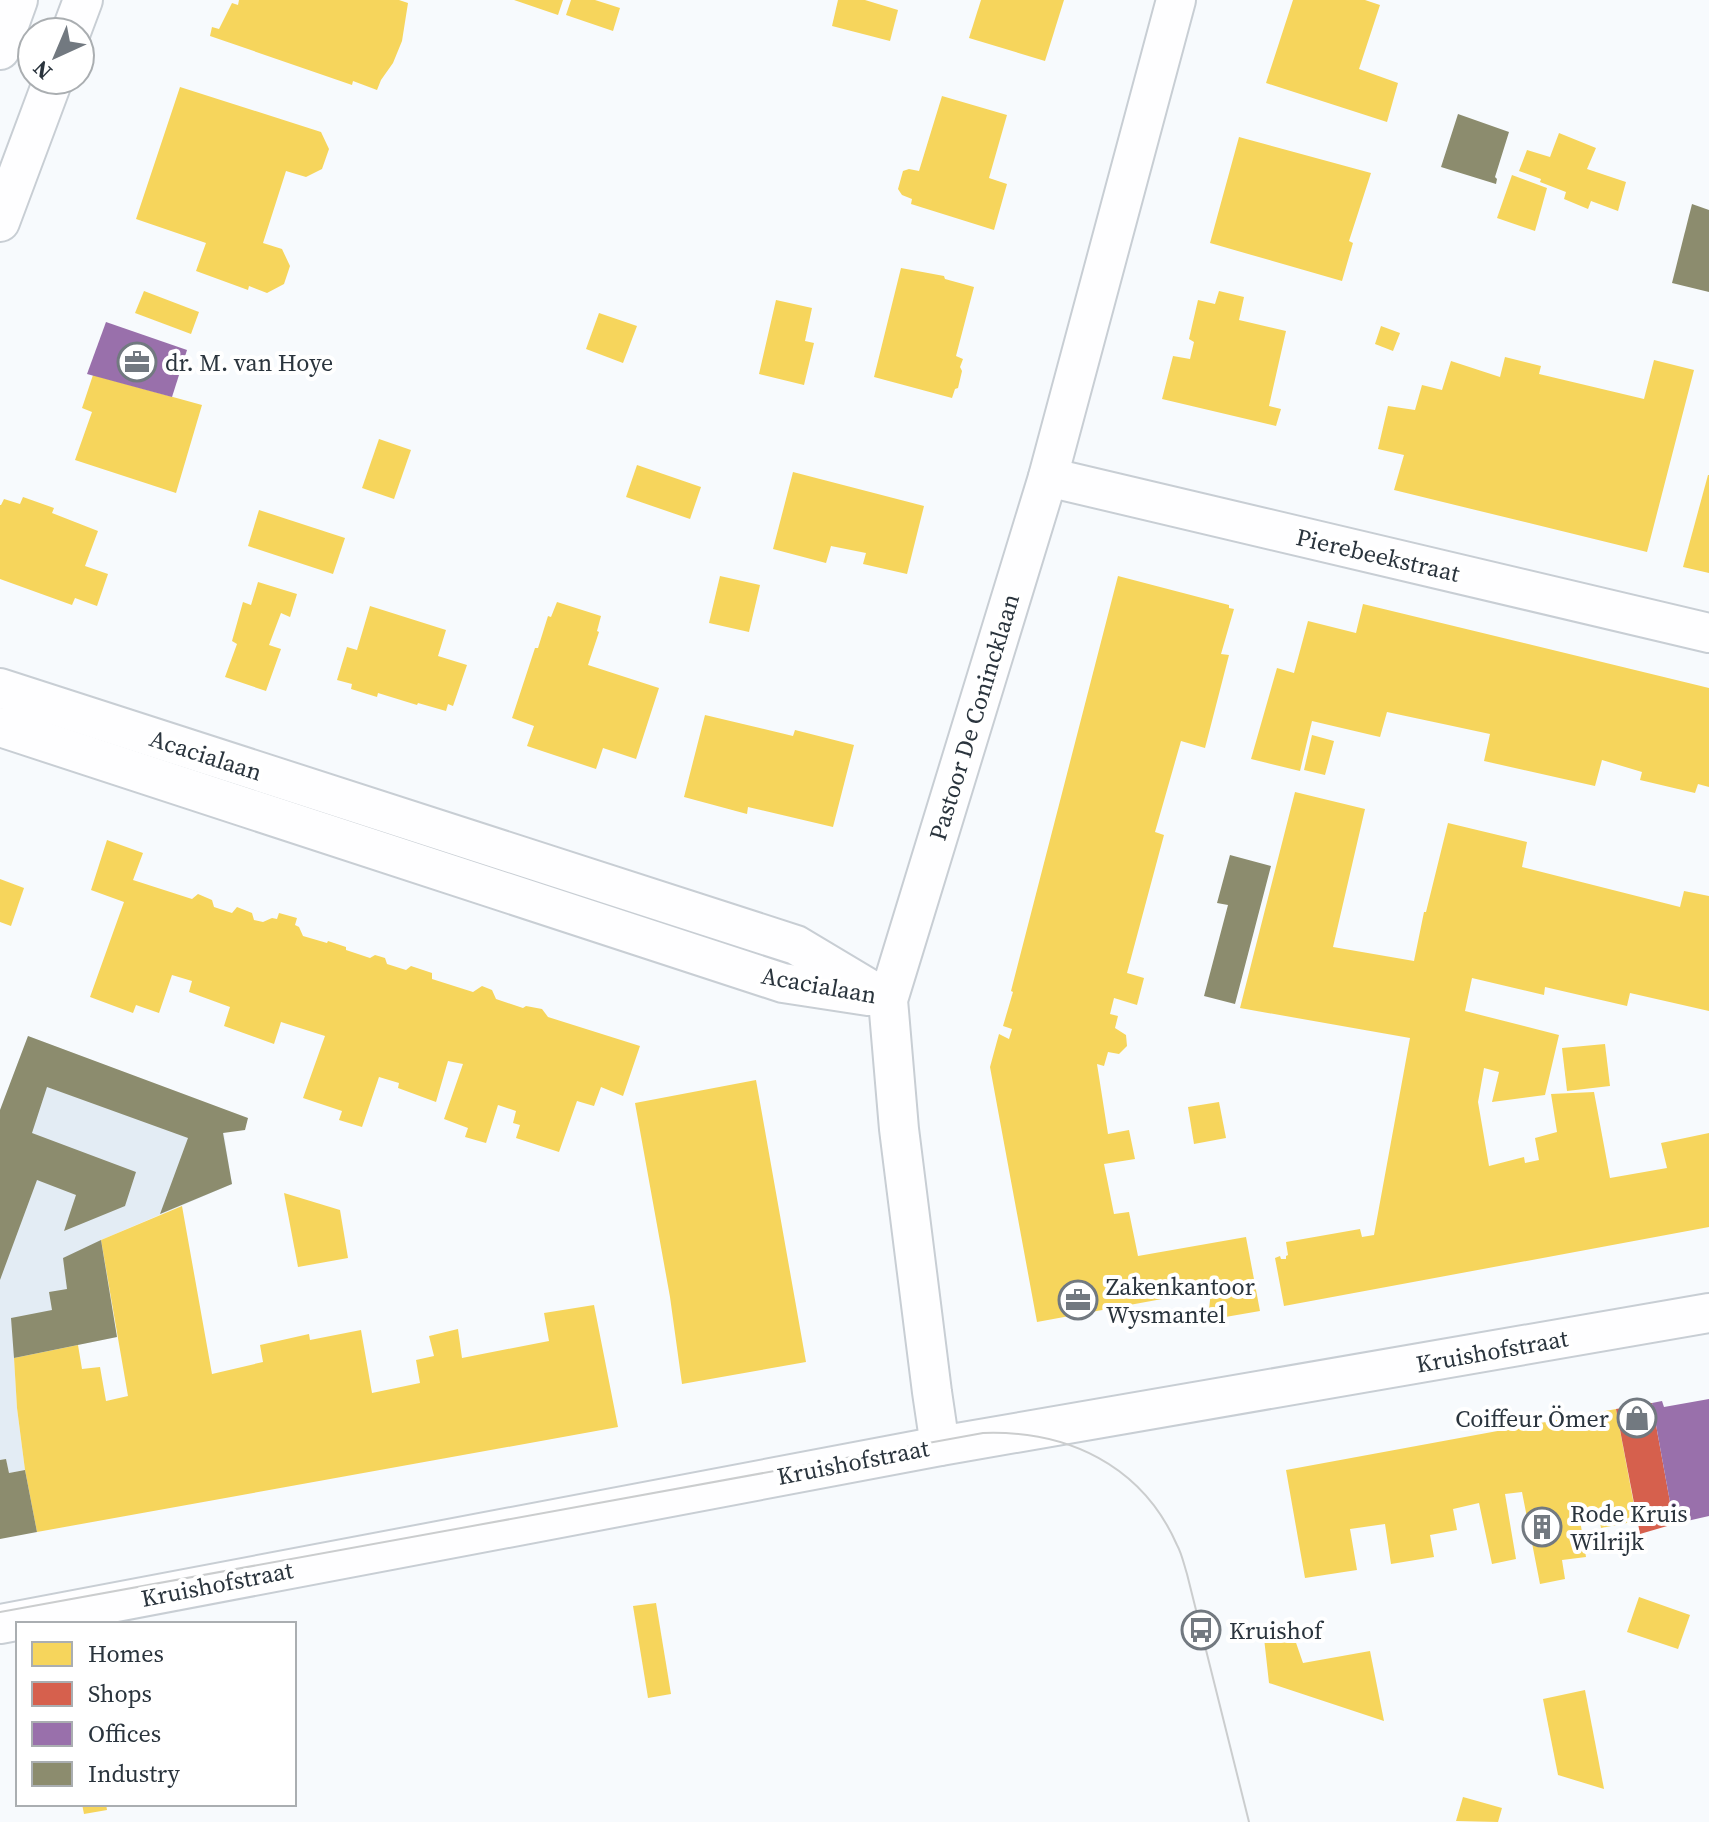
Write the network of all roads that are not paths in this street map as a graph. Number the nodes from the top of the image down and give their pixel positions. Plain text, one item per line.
1 (18, 0) edge
2 (1176, 0) edge
3 (0, 50) edge
4 (47, 96) edge
5 (0, 222) edge
6 (1048, 477) junction
7 (1709, 633) edge
8 (0, 688) edge
9 (0, 727) edge
10 (888, 1000) junction
11 (1709, 1313) edge
12 (940, 1446) junction
13 (0, 1624) edge

1 - 3 street
2 - 6 street, Pastoor De Conincklaan
4 - 5 street
6 - 7 street, Pierebeekstraat
6 - 10 street, Pastoor De Conincklaan
8 - 10 street, Acacialaan
9 - 10 street, Acacialaan
10 - 12 street, Pastoor De Conincklaan
11 - 12 street, Kruishofstraat
12 - 13 street, Kruishofstraat

